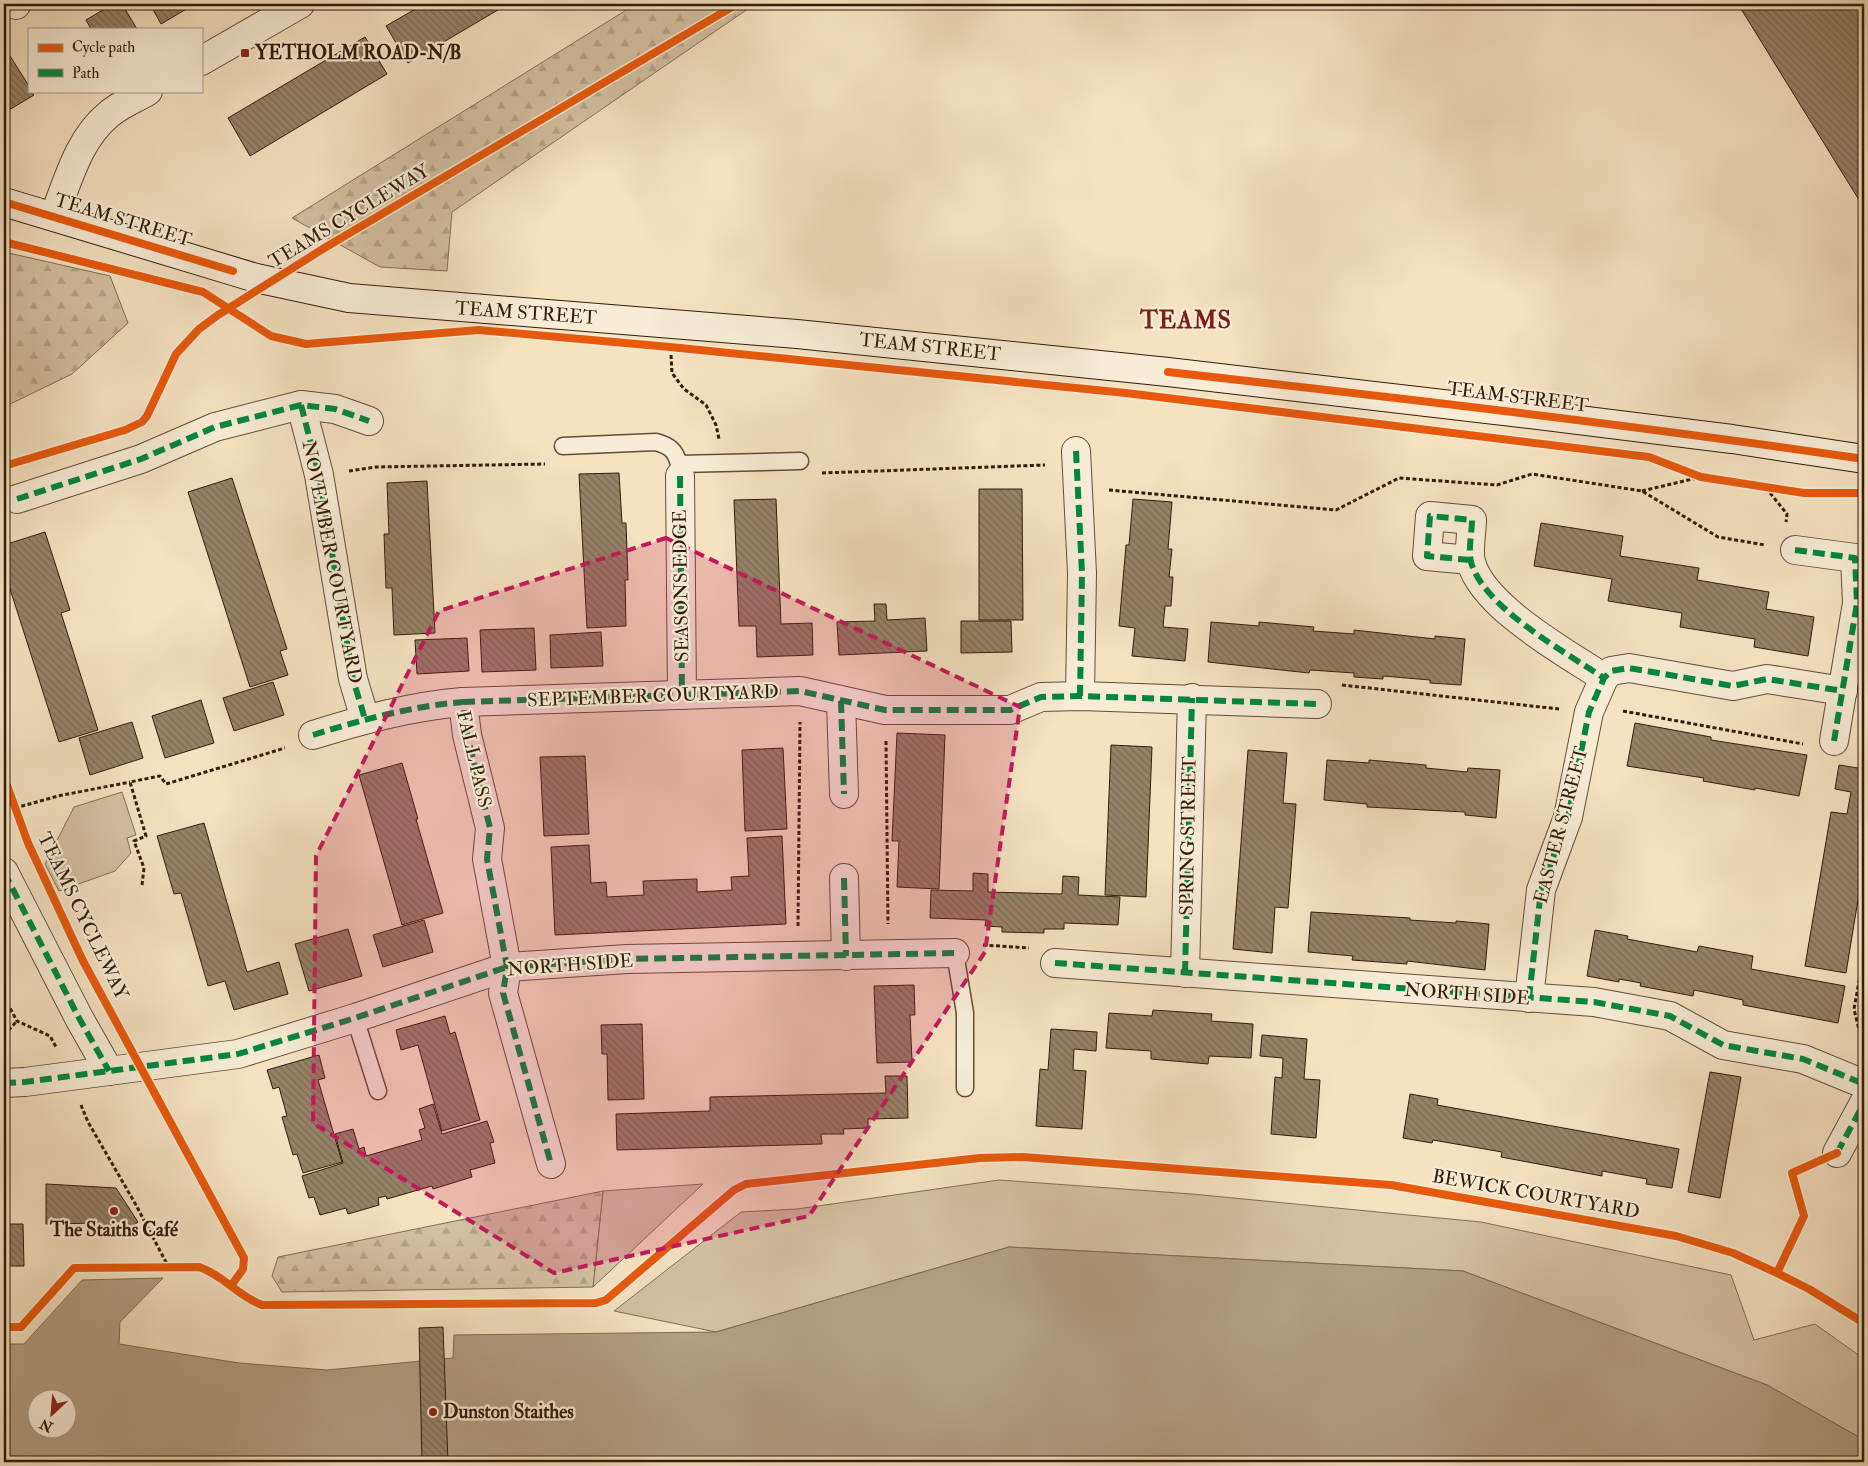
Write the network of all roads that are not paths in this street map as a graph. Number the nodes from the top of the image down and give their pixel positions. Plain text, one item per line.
1 (300, 4) edge
2 (202, 59) edge
3 (146, 92) edge
4 (4, 202) edge
5 (54, 216) junction
6 (301, 404) junction
7 (369, 421) dead end
8 (562, 446) dead end
9 (1076, 458) road end
10 (1864, 459) edge
11 (800, 461) dead end
12 (680, 470) junction
13 (17, 499) dead end
14 (1789, 548) road end
15 (1470, 560) dead end
16 (1604, 678) junction
17 (1843, 691) junction
18 (682, 695) junction
19 (1080, 696) junction
20 (1192, 698) junction
21 (842, 701) junction
22 (462, 702) junction
23 (1317, 704) dead end
24 (365, 719) junction
25 (313, 735) road end
26 (1834, 741) dead end
27 (844, 794) dead end
28 (4, 872) edge
29 (844, 878) dead end
30 (955, 954) joint
31 (846, 956) junction
32 (1055, 963) road end
33 (507, 967) junction
34 (1185, 973) junction
35 (1529, 998) junction
36 (355, 1018) junction
37 (109, 1071) junction
38 (4, 1083) edge
39 (1864, 1084) edge
40 (965, 1088) dead end
41 (378, 1091) dead end
42 (1864, 1103) edge
43 (1838, 1153) dead end
44 (552, 1164) dead end

1 - 2 street
3 - 5 street
4 - 5 street, TEAM STREET
5 - 10 street, TEAM STREET
6 - 7 street
6 - 13 street
6 - 24 street, NOVEMBER COURTYARD
8 - 12 lane
9 - 19 street
11 - 12 lane
12 - 18 street, SEASONS EDGE
14 - 17 street
15 - 16 street
16 - 17 street
16 - 35 street, EASTER STREET
17 - 26 street
18 - 21 street, SEPTEMBER COURTYARD
18 - 22 street, SEPTEMBER COURTYARD
19 - 20 street, SEPTEMBER COURTYARD
19 - 21 street, SEPTEMBER COURTYARD
20 - 23 street, SEPTEMBER COURTYARD
20 - 34 street, SPRING STREET
21 - 27 street
22 - 24 street, FALL PASS
22 - 33 street, FALL PASS
24 - 25 street, FALL PASS
28 - 37 street
29 - 31 street
30 - 31 street, NORTH SIDE
30 - 40 lane
31 - 33 street, NORTH SIDE
32 - 34 street, NORTH SIDE
33 - 36 street, NORTH SIDE
33 - 44 street, FALL PASS
34 - 35 street, NORTH SIDE
35 - 39 street, NORTH SIDE
36 - 37 street, NORTH SIDE
36 - 41 lane
37 - 38 street, NORTH SIDE
42 - 43 street

